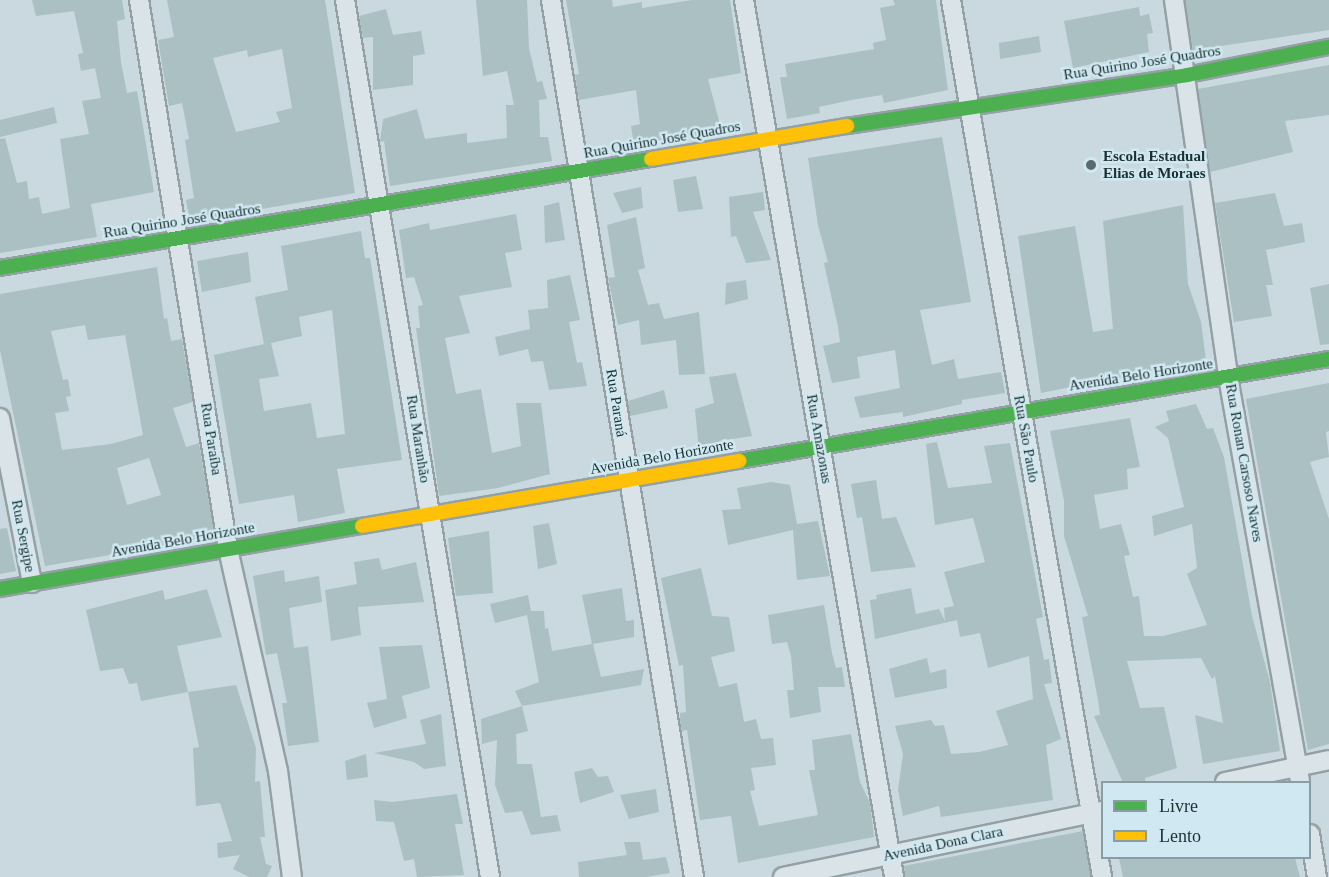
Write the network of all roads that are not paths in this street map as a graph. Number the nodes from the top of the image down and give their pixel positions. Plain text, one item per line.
1 (139, 0) edge
2 (345, 0) edge
3 (551, 0) edge
4 (744, 0) edge
5 (951, 0) edge
6 (1174, 0) edge
7 (1329, 47) edge
8 (1187, 75) junction
9 (969, 106) junction
10 (768, 139) junction
11 (578, 171) junction
12 (379, 204) junction
13 (180, 238) junction
14 (0, 268) edge
15 (1329, 359) edge
16 (1228, 377) junction
17 (1022, 412) junction
18 (0, 418) edge
19 (820, 446) junction
20 (629, 480) junction
21 (430, 514) junction
22 (228, 549) junction
23 (32, 583) junction
24 (0, 589) edge
25 (1329, 760) edge
26 (1299, 774) edge
27 (1241, 781) edge
28 (1096, 812) edge
29 (1311, 840) edge
30 (890, 855) junction
31 (292, 877) edge
32 (490, 877) edge
33 (694, 877) edge
34 (783, 877) edge
35 (894, 877) edge
36 (1102, 877) edge
37 (1317, 877) edge

1 - 13 street, Rua Paraíba
2 - 12 street, Rua Maranhão
3 - 11 street, Rua Paraná
4 - 10 street, Rua Amazonas
5 - 9 street, Rua São Paulo
6 - 8 street, Rua Ronan Carsoso Naves
7 - 8 street, Rua Quirino José Quadros
8 - 9 street, Rua Quirino José Quadros
8 - 16 street, Rua Ronan Carsoso Naves
9 - 10 street, Rua Quirino José Quadros
9 - 17 street, Rua São Paulo
10 - 11 street, Rua Quirino José Quadros
10 - 19 street, Rua Amazonas
11 - 12 street, Rua Quirino José Quadros
11 - 20 street, Rua Paraná
12 - 13 street, Rua Quirino José Quadros
12 - 21 street, Rua Maranhão
13 - 14 street, Rua Quirino José Quadros
13 - 22 street, Rua Paraíba
15 - 16 street, Avenida Belo Horizonte
16 - 17 street, Avenida Belo Horizonte
16 - 26 street, Rua Ronan Carsoso Naves
17 - 19 street, Avenida Belo Horizonte
17 - 28 street, Rua São Paulo
18 - 23 street, Rua Sergipe
19 - 20 street, Avenida Belo Horizonte
19 - 30 street, Rua Amazonas
20 - 21 street, Avenida Belo Horizonte
20 - 33 street, Rua Paraná
21 - 22 street, Avenida Belo Horizonte
21 - 32 street, Rua Maranhão
22 - 23 street, Avenida Belo Horizonte
22 - 31 street, Rua Paraíba
23 - 24 street, Avenida Belo Horizonte
25 - 26 street
26 - 27 street
28 - 30 street, Avenida Dona Clara
28 - 36 street, Rua São Paulo
29 - 37 street
30 - 34 street, Avenida Dona Clara
30 - 35 street, Rua Amazonas

